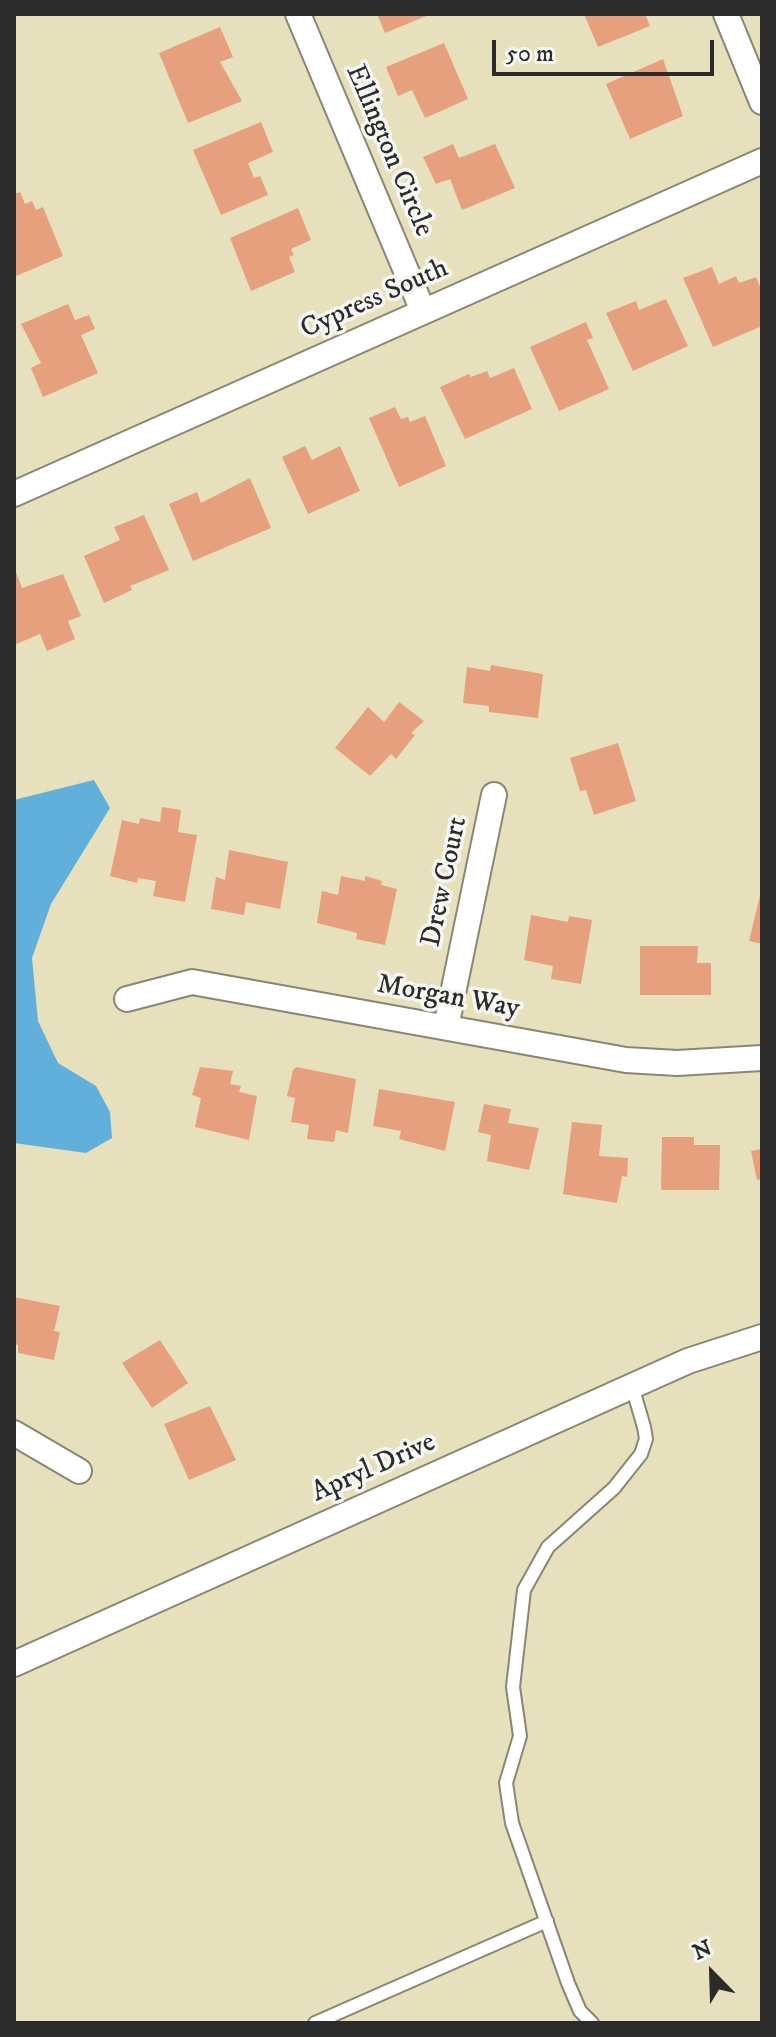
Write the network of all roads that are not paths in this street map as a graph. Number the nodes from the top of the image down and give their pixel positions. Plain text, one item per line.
1 (298, 14) edge
2 (726, 14) edge
3 (762, 102) edge
4 (762, 161) edge
5 (423, 311) junction
6 (14, 494) edge
7 (494, 795) dead end
8 (127, 999) dead end
9 (446, 1027) junction
10 (762, 1058) edge
11 (762, 1337) edge
12 (632, 1386) junction
13 (14, 1433) edge
14 (79, 1471) dead end
15 (14, 1664) edge
16 (547, 1921) junction
17 (315, 2023) edge
18 (592, 2023) edge

1 - 5 street, Ellington Circle
2 - 3 street
4 - 5 street, Cypress South
5 - 6 street, Cypress South
7 - 9 street, Drew Court
8 - 9 street, Morgan Way
9 - 10 street, Morgan Way
11 - 12 street, Apryl Drive
12 - 15 street, Apryl Drive
12 - 16 lane
13 - 14 street
16 - 17 lane
16 - 18 lane

